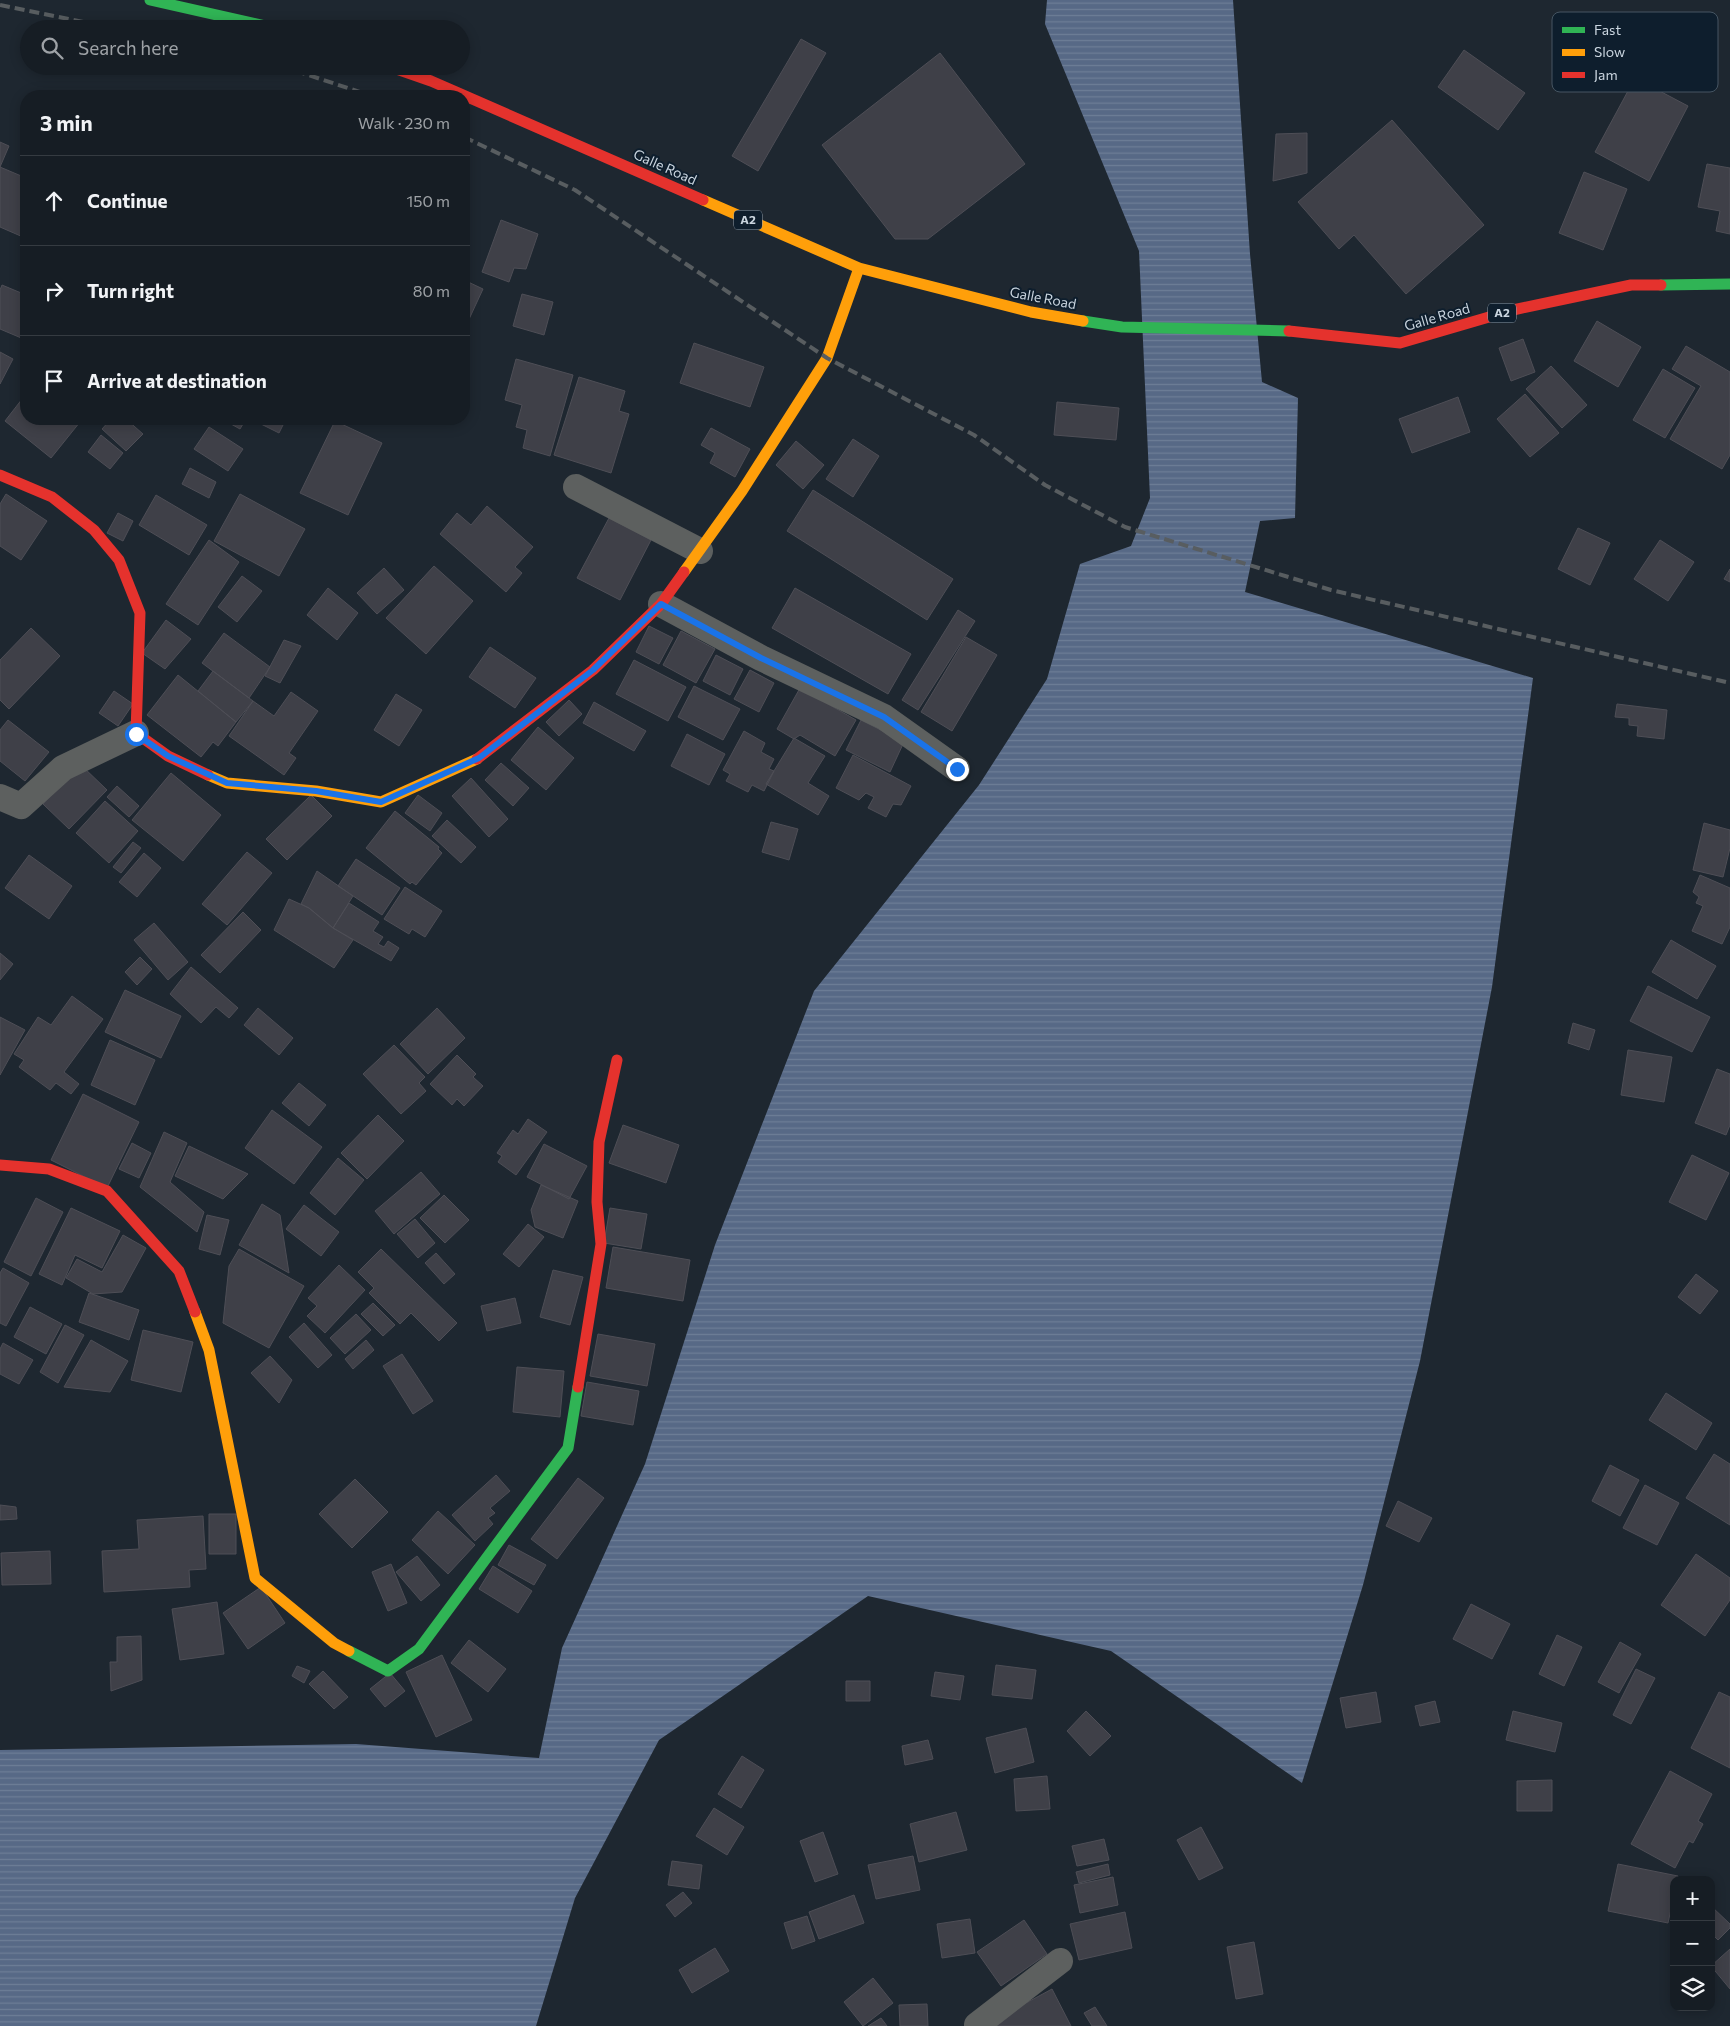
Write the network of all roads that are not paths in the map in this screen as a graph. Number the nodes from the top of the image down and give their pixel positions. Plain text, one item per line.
1 (150, 0) edge
2 (239, 20) edge
3 (414, 75) edge
4 (452, 90) edge
5 (470, 98) edge
6 (859, 268) junction
7 (1730, 284) edge
8 (0, 475) edge
9 (576, 487) dead end
10 (700, 551) junction
11 (661, 604) junction
12 (136, 734) junction
13 (957, 769) dead end
14 (0, 797) edge
15 (617, 1060) dead end
16 (0, 1165) edge
17 (1060, 1961) dead end
18 (977, 2026) edge

1 - 2 main road
3 - 4 main road, Galle Road / A2
5 - 6 main road, Galle Road / A2
6 - 7 main road, Galle Road / A2
6 - 10 main road
8 - 12 main road
9 - 10 street
10 - 11 main road
11 - 12 main road
11 - 13 street
12 - 14 street
15 - 16 main road
17 - 18 street

